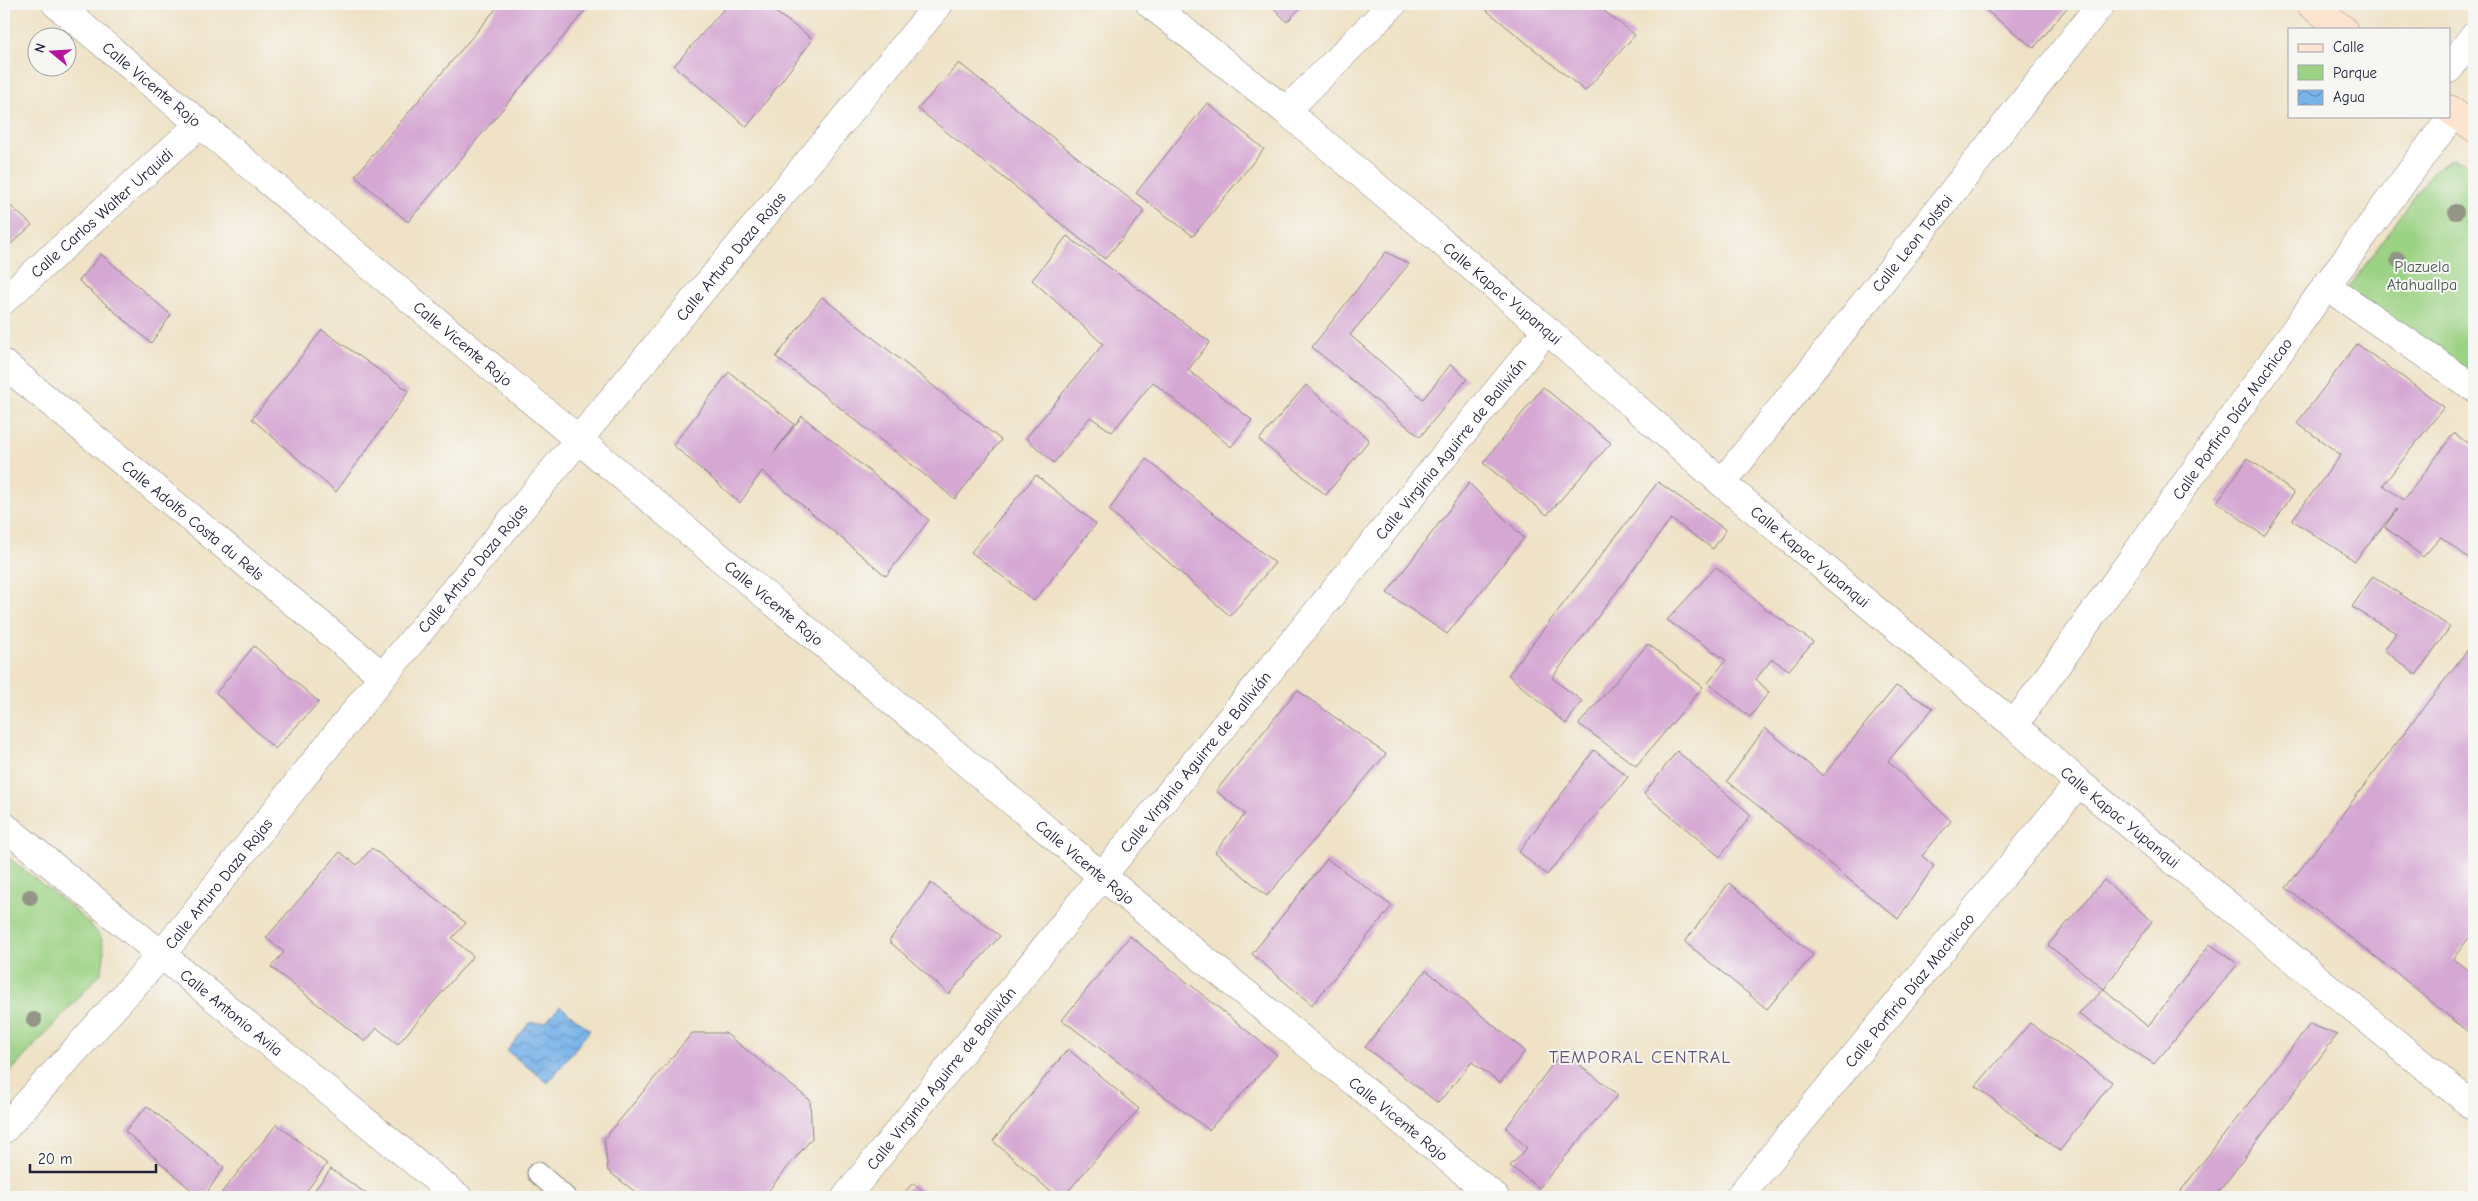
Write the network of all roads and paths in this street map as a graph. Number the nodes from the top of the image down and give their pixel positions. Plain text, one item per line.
1 (56, 4) edge
2 (939, 4) edge
3 (1150, 4) edge
4 (1393, 4) edge
5 (2101, 4) edge
6 (2310, 4) edge
7 (2342, 28) edge
8 (2474, 36) edge
9 (2450, 68) edge
10 (1286, 111) junction
11 (2459, 117) edge
12 (199, 125) junction
13 (2326, 286) junction
14 (4, 300) edge
15 (1547, 330) junction
16 (4, 364) edge
17 (2474, 388) edge
18 (580, 440) junction
19 (1722, 483) junction
20 (383, 676) junction
21 (2014, 725) junction
22 (2079, 783) junction
23 (4, 826) edge
24 (1102, 876) junction
25 (162, 954) junction
26 (2474, 1107) edge
27 (4, 1129) edge
28 (538, 1173) dead end
29 (458, 1197) edge
30 (565, 1197) edge
31 (846, 1197) edge
32 (1495, 1197) edge
33 (1739, 1197) edge

1 - 12 street, Calle Vicente Rojo
2 - 18 street, Calle Arturo Daza Rojas
3 - 10 street, Calle Kapac Yupanqui
4 - 10 street
5 - 19 street, Calle Leon Tolstoi
6 - 7 main road
8 - 9 street
10 - 15 street, Calle Kapac Yupanqui
11 - 13 street, Calle Porfirio Díaz Machicao
12 - 14 street, Calle Carlos Walter Urquidi
12 - 18 street, Calle Vicente Rojo
13 - 17 street
13 - 21 street, Calle Porfirio Díaz Machicao
15 - 19 street, Calle Kapac Yupanqui
15 - 24 street, Calle Virginia Aguirre de Ballivián
16 - 20 street, Calle Adolfo Costa du Rels
18 - 20 street, Calle Arturo Daza Rojas
18 - 24 street, Calle Vicente Rojo
19 - 21 street, Calle Kapac Yupanqui
20 - 25 street, Calle Arturo Daza Rojas
21 - 22 street, Calle Kapac Yupanqui
22 - 26 street, Calle Kapac Yupanqui
22 - 33 street, Calle Porfirio Díaz Machicao
23 - 25 street, Calle Antonio Avila
24 - 31 street, Calle Virginia Aguirre de Ballivián
24 - 32 street, Calle Vicente Rojo
25 - 27 street, Calle Arturo Daza Rojas
25 - 29 street, Calle Antonio Avila
28 - 30 lane

